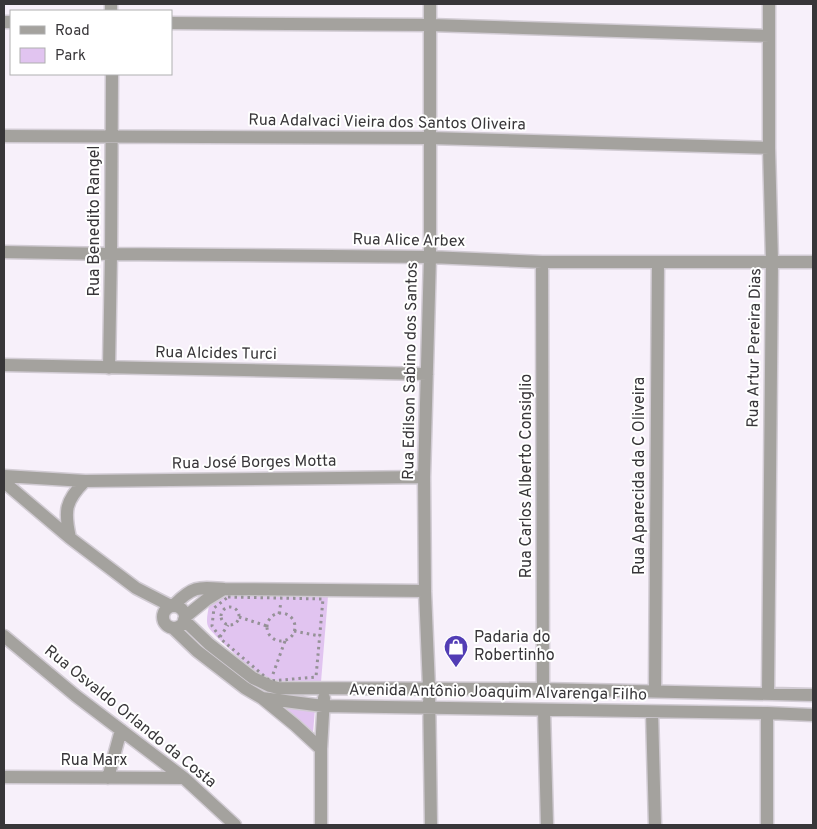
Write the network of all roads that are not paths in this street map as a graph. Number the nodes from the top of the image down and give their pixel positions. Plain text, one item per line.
1 (430, 4) edge
2 (768, 4) edge
3 (172, 23) edge
4 (430, 25) junction
5 (769, 36) junction
6 (112, 75) edge
7 (4, 136) edge
8 (112, 137) junction
9 (430, 138) junction
10 (769, 148) junction
11 (4, 252) edge
12 (112, 254) junction
13 (430, 257) junction
14 (772, 261) junction
15 (542, 262) junction
16 (658, 262) junction
17 (813, 262) edge
18 (4, 365) edge
19 (109, 368) junction
20 (427, 374) junction
21 (4, 476) edge
22 (424, 477) junction
23 (85, 480) junction
24 (4, 482) edge
25 (70, 538) junction
26 (136, 588) junction
27 (224, 589) junction
28 (425, 591) junction
29 (172, 606) junction
30 (162, 618) junction
31 (185, 618) junction
32 (173, 628) junction
33 (4, 636) edge
34 (324, 688) junction
35 (429, 688) junction
36 (543, 689) junction
37 (655, 691) junction
38 (768, 693) junction
39 (813, 694) edge
40 (262, 698) junction
41 (323, 706) junction
42 (429, 708) junction
43 (544, 710) junction
44 (652, 712) junction
45 (767, 713) junction
46 (813, 715) edge
47 (121, 730) junction
48 (321, 748) junction
49 (4, 777) edge
50 (108, 778) junction
51 (184, 778) junction
52 (235, 825) edge
53 (321, 825) edge
54 (431, 825) edge
55 (547, 825) edge
56 (655, 825) edge
57 (767, 825) edge

1 - 4 street, Rua Edilson Sabino dos Santos
2 - 5 street, Rua Artur Pereira Dias
3 - 4 street
4 - 5 street
4 - 9 street, Rua Edilson Sabino dos Santos
5 - 10 street, Rua Artur Pereira Dias
6 - 8 street, Rua Benedito Rangel
7 - 8 street, Rua Adalvaci Vieira dos Santos Oliveira
8 - 9 street, Rua Adalvaci Vieira dos Santos Oliveira
8 - 12 street, Rua Benedito Rangel
9 - 10 street, Rua Adalvaci Vieira dos Santos Oliveira
9 - 13 street, Rua Edilson Sabino dos Santos
10 - 14 street, Rua Artur Pereira Dias
11 - 12 street, Rua Alice Arbex
12 - 13 street, Rua Alice Arbex
12 - 19 street, Rua Benedito Rangel
13 - 15 street, Rua Alice Arbex
13 - 20 street, Rua Edilson Sabino dos Santos
14 - 16 street, Rua Alice Arbex
14 - 17 street, Rua Alice Arbex
14 - 38 street, Rua Artur Pereira Dias
15 - 16 street, Rua Alice Arbex
15 - 36 street, Rua Carlos Alberto Consiglio
16 - 37 street, Rua Aparecida da C Oliveira
18 - 19 street, Rua Alcides Turci
19 - 20 street, Rua Alcides Turci
20 - 22 street, Rua Edilson Sabino dos Santos
21 - 23 street, Rua José Borges Motta
22 - 23 street, Rua José Borges Motta
22 - 28 street, Rua Edilson Sabino dos Santos
23 - 25 street
24 - 25 street
25 - 26 street
26 - 29 street
26 - 30 street
27 - 28 street
27 - 29 street
27 - 31 street
28 - 35 street, Rua Edilson Sabino dos Santos
29 - 30 street
29 - 31 street
30 - 32 street
31 - 32 street
31 - 34 street, Avenida Antônio Joaquim Alvarenga Filho
32 - 40 street, Avenida Antônio Joaquim Alvarenga Filho
33 - 47 street, Rua Osvaldo Orlando da Costa
34 - 35 street, Avenida Antônio Joaquim Alvarenga Filho
34 - 41 street
35 - 36 street, Avenida Antônio Joaquim Alvarenga Filho
35 - 42 street, Rua Edilson Sabino dos Santos
36 - 37 street, Avenida Antônio Joaquim Alvarenga Filho
37 - 38 street, Avenida Antônio Joaquim Alvarenga Filho
38 - 39 street, Avenida Antônio Joaquim Alvarenga Filho
40 - 41 street, Avenida Antônio Joaquim Alvarenga Filho
40 - 48 street
41 - 42 street, Avenida Antônio Joaquim Alvarenga Filho
41 - 48 street
42 - 43 street, Avenida Antônio Joaquim Alvarenga Filho
42 - 54 street, Rua Edilson Sabino dos Santos
43 - 44 street, Avenida Antônio Joaquim Alvarenga Filho
43 - 55 street
44 - 45 street, Avenida Antônio Joaquim Alvarenga Filho
44 - 56 street
45 - 46 street, Avenida Antônio Joaquim Alvarenga Filho
45 - 57 street
47 - 50 street
47 - 51 street, Rua Osvaldo Orlando da Costa
48 - 53 street
49 - 50 street, Rua Marx
50 - 51 street, Rua Marx
51 - 52 street, Rua Osvaldo Orlando da Costa

